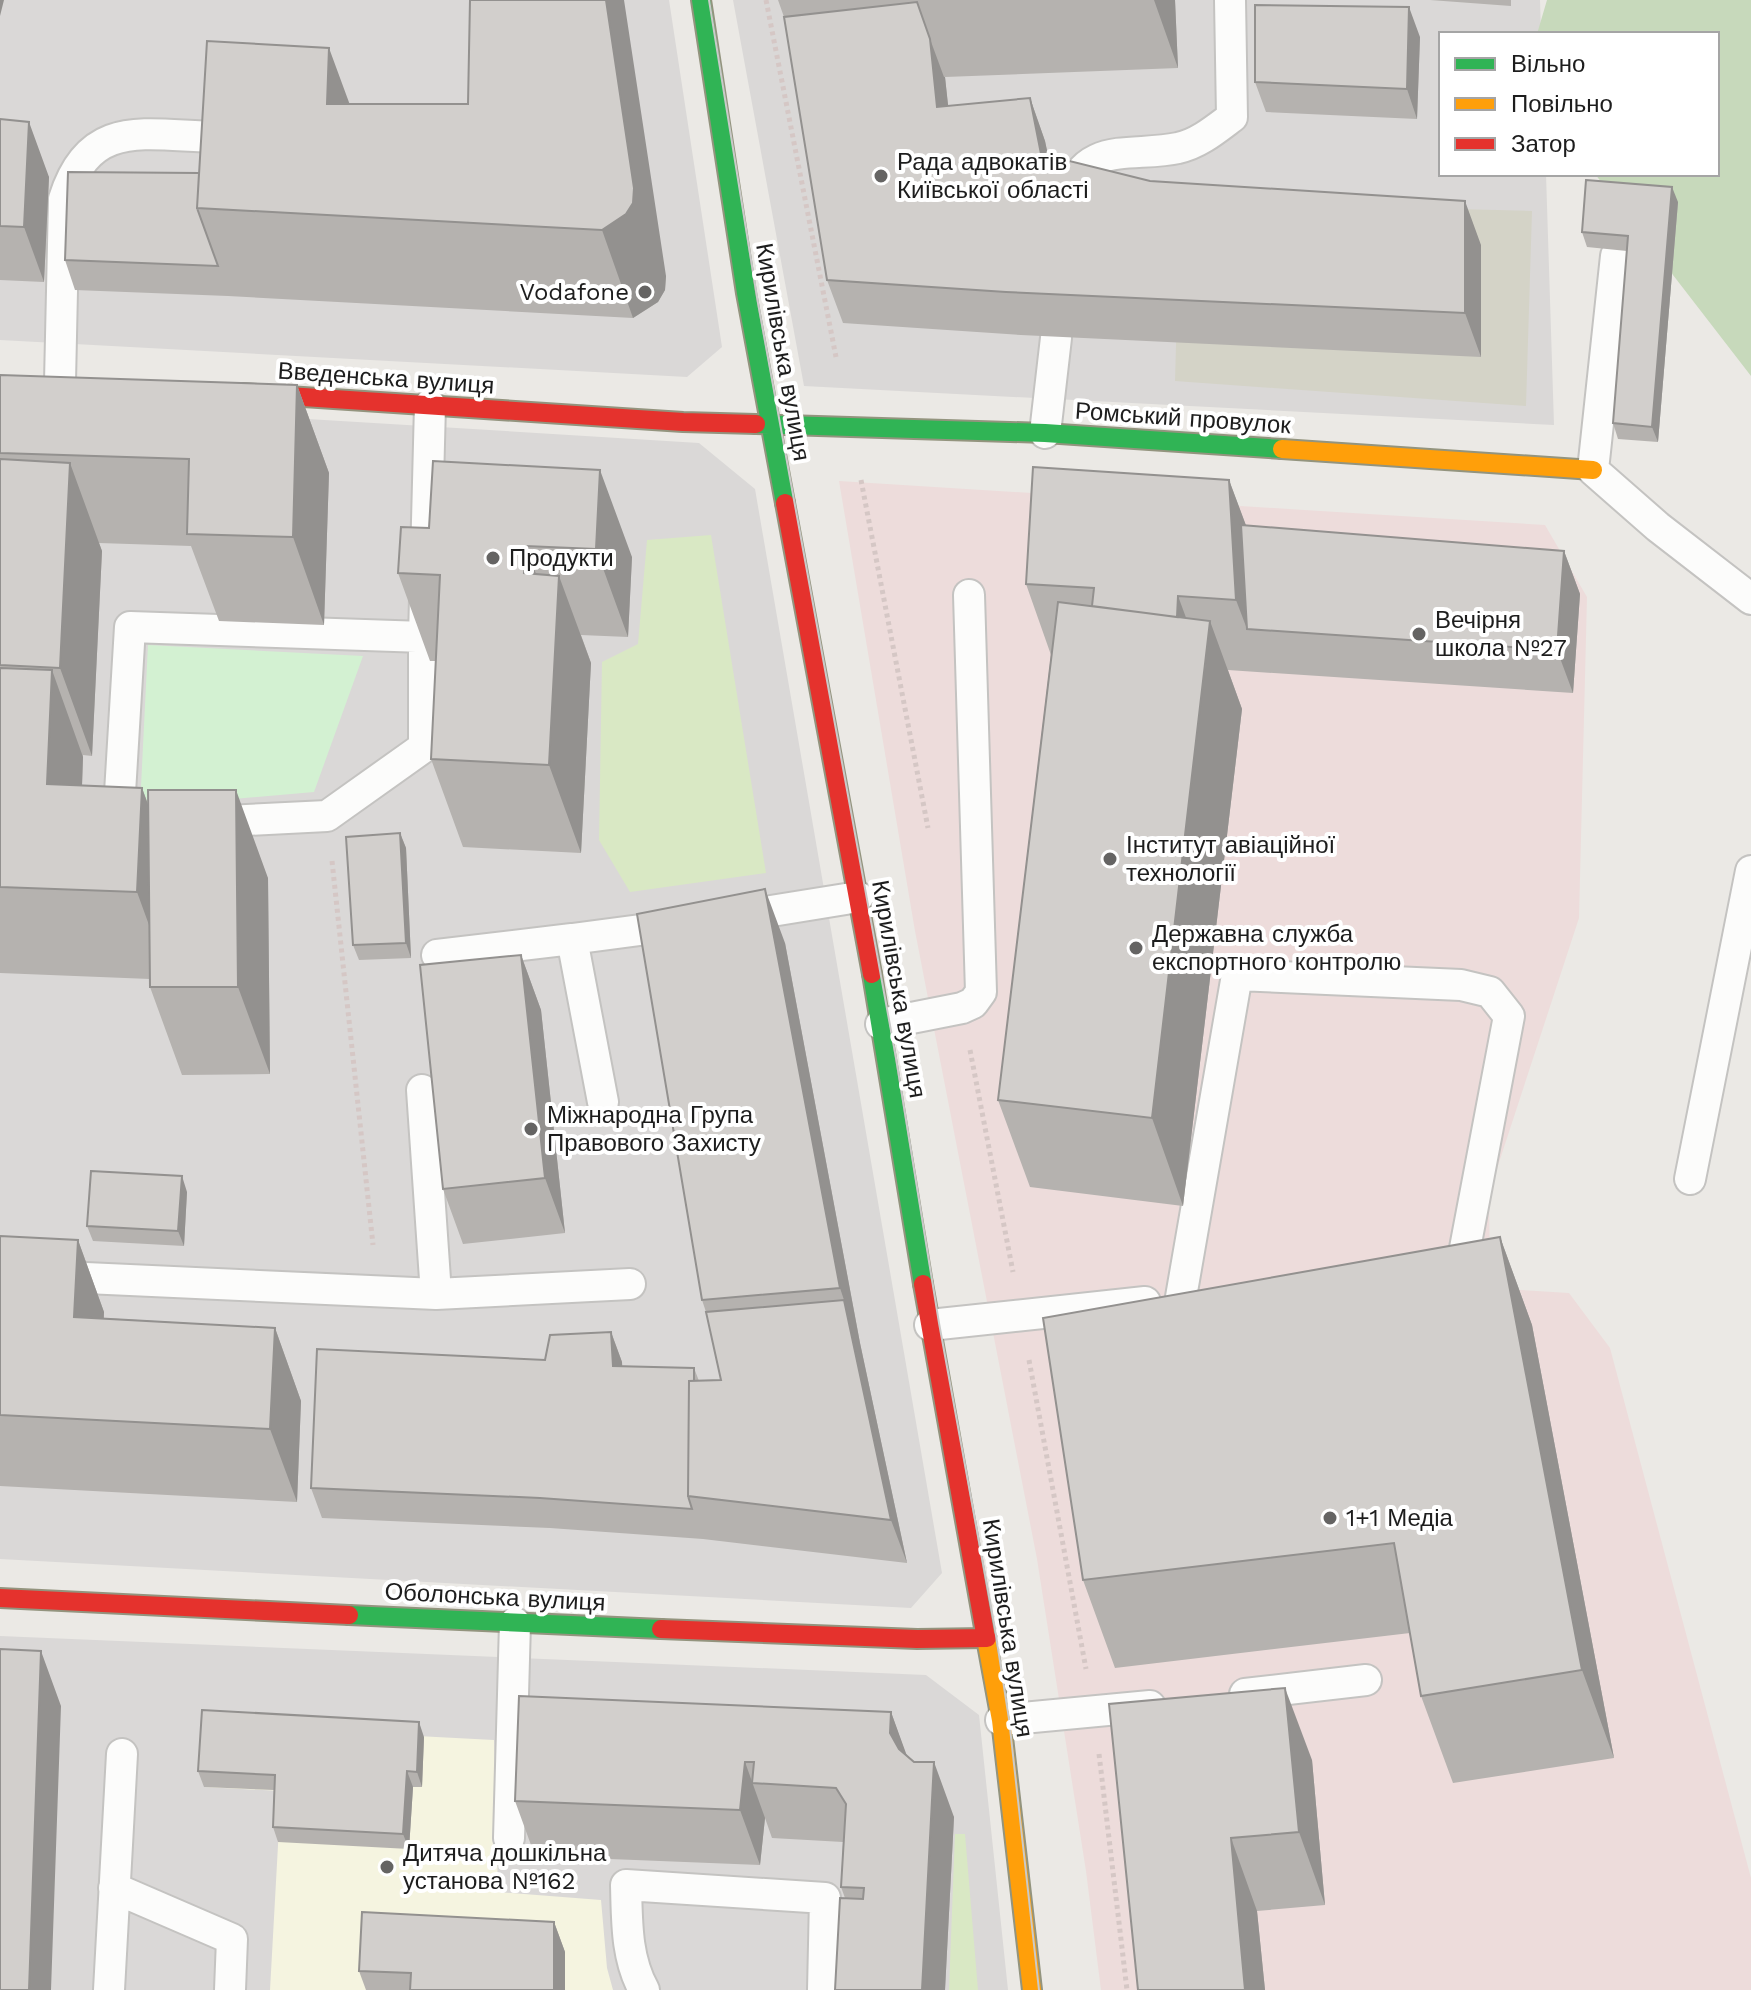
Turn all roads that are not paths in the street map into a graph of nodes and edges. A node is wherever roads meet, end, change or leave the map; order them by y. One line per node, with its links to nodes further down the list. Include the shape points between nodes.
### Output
1 (701, 0): 10 (street, Кирилівська вулиця)
2 (1230, 0): 4 (lane, via 1232,117 1207,136 1178,148 1097,158 1073,181)
3 (218, 137): 7 (lane, via 120,135 93,148 72,173 64,199)
4 (1069, 201)
5 (1616, 256): 12 (lane)
6 (1056, 338): 11 (lane)
7 (60, 382)
8 (230, 393): 9 (street, Введенська вулиця)
9 (430, 405): 10 (street, Введенська вулиця); 15 (lane)
10 (770, 425): 11 (street, Ромський провулок); 19 (street, Кирилівська вулиця)
11 (1045, 433): 12 (street, Ромський провулок)
12 (1593, 470): 14 (lane)
13 (969, 595): 22 (lane, via 981,992 962,1008)
14 (1751, 599)
15 (424, 637): 16 (lane, via 424,747 327,816); 17 (lane, via 130,627 118,826)
16 (177, 823)
17 (147, 824)
18 (1751, 871): 25 (lane)
19 (858, 897): 20 (lane); 22 (street, Кирилівська вулиця)
20 (572, 939): 21 (lane); 24 (lane)
21 (437, 955)
22 (881, 1024): 32 (street, Кирилівська вулиця)
23 (422, 1090): 28 (lane)
24 (603, 1102)
25 (1690, 1179)
26 (630, 1284): 28 (lane)
27 (0, 1289): 28 (lane, via 42,1276)
28 (436, 1294)
29 (1181, 1297): 30 (lane); 31 (lane, via 1237,975 1461,985 1490,992 1509,1016 1462,1264 1453,1281); 32 (lane)
30 (1212, 1299)
31 (1429, 1302)
32 (930, 1325): 35 (street, Кирилівська вулиця)
33 (0, 1598): 34 (street, Оболонська вулиця)
34 (515, 1623): 35 (street, Оболонська вулиця); 41 (lane)
35 (987, 1638): 39 (street, Кирилівська вулиця)
36 (1366, 1680): 37 (lane)
37 (1217, 1698)
38 (1172, 1703): 39 (lane)
39 (1001, 1720): 47 (street, Кирилівська вулиця)
40 (122, 1754): 42 (lane)
41 (509, 1838)
42 (114, 1888): 43 (lane); 44 (lane, via 232,1939)
43 (109, 1990)
44 (230, 1990)
45 (644, 1990): 46 (lane, via 634,1973 626,1885 825,1898)
46 (823, 1990)
47 (1032, 1990)

